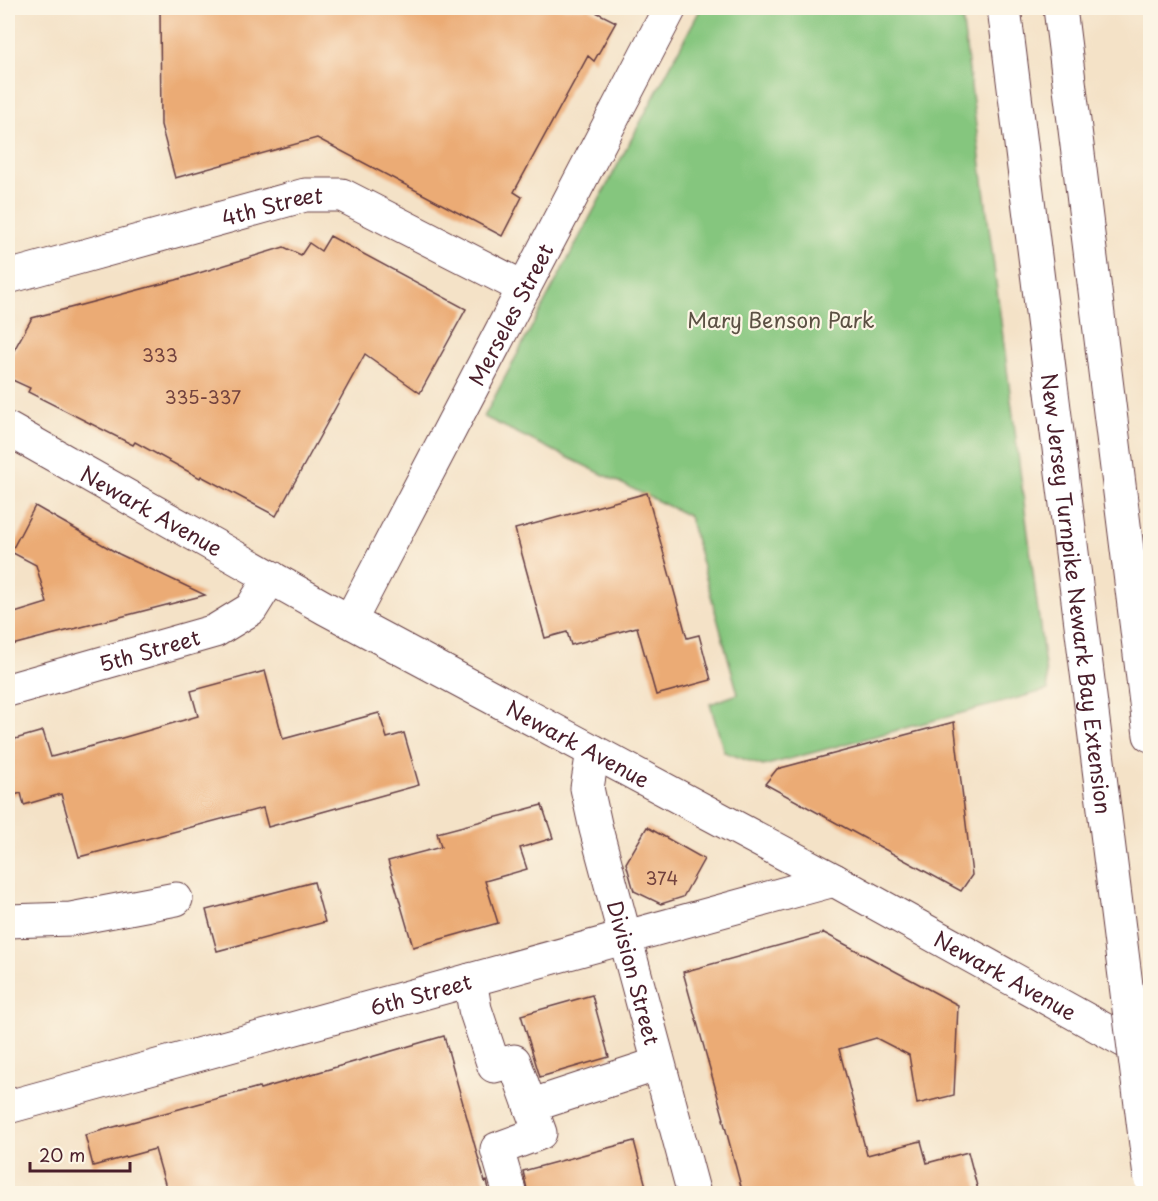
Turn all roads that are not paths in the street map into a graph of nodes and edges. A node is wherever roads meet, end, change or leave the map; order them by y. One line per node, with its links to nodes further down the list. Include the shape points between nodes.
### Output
1 (670, 8): 5 (main road, Merseles Street)
2 (1004, 8): 21 (main road, New Jersey Turnpike Newark Bay Extension, bridge)
3 (1060, 8): 10 (main road)
4 (8, 277): 5 (main road, 4th Street, via 305,195 342,195)
5 (524, 288): 8 (main road, Merseles Street)
6 (8, 429): 7 (main road, Newark Avenue)
7 (271, 577): 8 (main road, Newark Avenue); 9 (main road, 5th Street, via 251,609 215,631)
8 (350, 621): 11 (main road, Newark Avenue)
9 (8, 690)
10 (1150, 735)
11 (593, 751): 12 (main road, Newark Avenue); 15 (main road, Division Street, via 586,788)
12 (834, 880): 15 (main road, 6th Street); 17 (main road, Newark Avenue)
13 (176, 899): 14 (main road, via 71,920)
14 (8, 921)
15 (624, 938): 16 (main road, 6th Street); 18 (main road, Division Street)
16 (470, 981): 19 (main road, via 494,1066 514,1061); 20 (main road, 6th Street)
17 (1150, 1055)
18 (658, 1064): 19 (main road); 23 (main road, Division Street)
19 (530, 1106): 22 (main road, via 540,1134 497,1149)
20 (8, 1107)
21 (1150, 1177)
22 (510, 1194)
23 (694, 1194)

